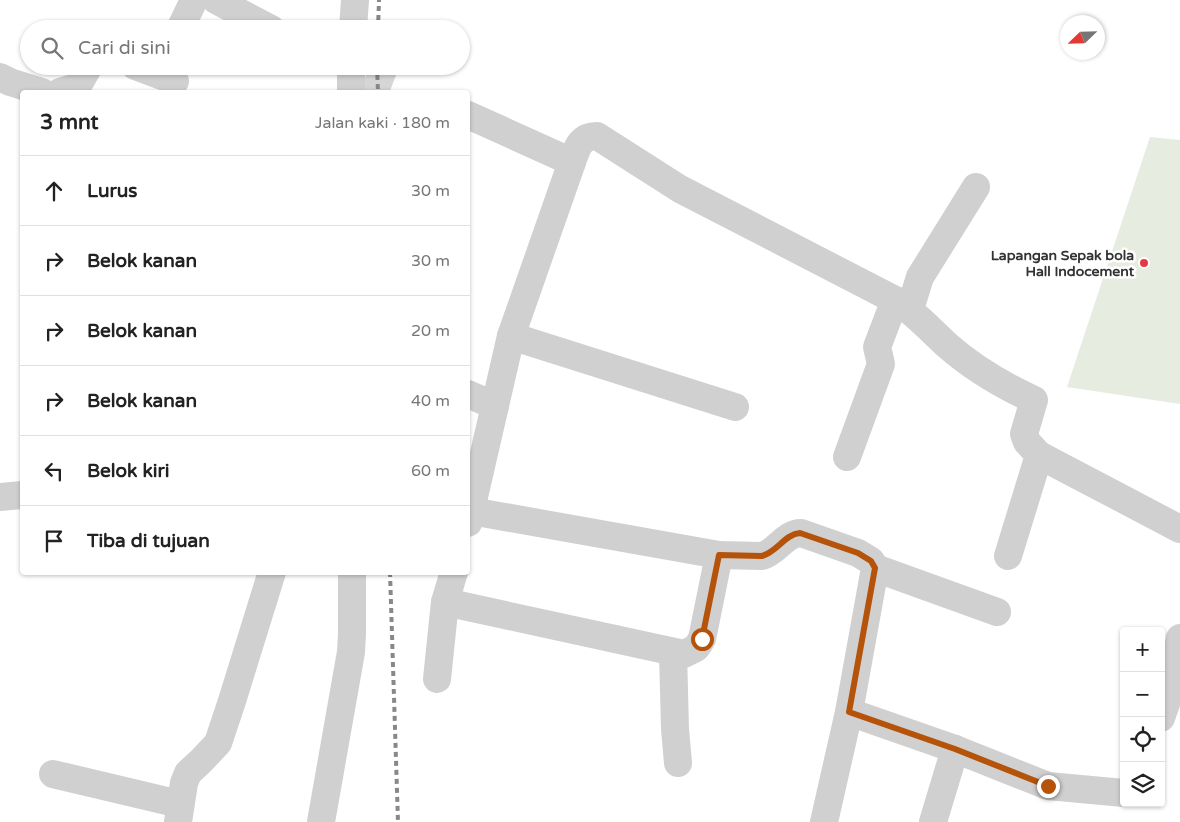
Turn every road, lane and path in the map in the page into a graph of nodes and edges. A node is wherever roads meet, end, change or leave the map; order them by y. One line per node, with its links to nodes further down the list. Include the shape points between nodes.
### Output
1 (194, 0): 4 (street)
2 (216, 0): 5 (street)
3 (355, 0): 6 (street)
4 (184, 20)
5 (254, 20)
6 (354, 20)
7 (84, 75): 12 (street, via 77,87)
8 (161, 75): 10 (street)
9 (0, 77): 11 (street)
10 (176, 80)
11 (36, 90)
12 (67, 90)
13 (470, 116): 14 (street)
14 (572, 162): 16 (street, via 580,143 589,136 597,136 680,189); 17 (street)
15 (976, 187): 16 (street)
16 (902, 305): 21 (street, via 968,362 1034,400 1024,434); 22 (street, via 877,347 881,364)
17 (511, 336): 19 (street); 20 (street)
18 (470, 395): 19 (street)
19 (495, 406): 25 (street)
20 (735, 407)
21 (1039, 455): 27 (street); 29 (street)
22 (847, 458)
23 (20, 494): 24 (street)
24 (0, 497)
25 (470, 513)
26 (470, 517): 28 (street)
27 (1180, 528)
28 (719, 555): 30 (street, via 762,556 793,534 800,533 858,553 871,561); 37 (street, via 702,639 696,648 684,654)
29 (1008, 556)
30 (875, 568): 35 (street); 39 (street)
31 (271, 575): 45 (street, via 218,743 188,773)
32 (352, 575): 46 (street, via 351,652)
33 (453, 575): 34 (street)
34 (445, 602): 37 (street); 38 (street)
35 (997, 612)
36 (1180, 638): 40 (street, via 1170,692)
37 (673, 652): 42 (street)
38 (437, 679)
39 (849, 712): 41 (street); 47 (street)
40 (1161, 717)
41 (955, 749): 44 (street, via 1048,786); 48 (street)
42 (678, 763)
43 (53, 774): 45 (street)
44 (1120, 793)
45 (179, 813)
46 (321, 822)
47 (824, 822)
48 (933, 822)

